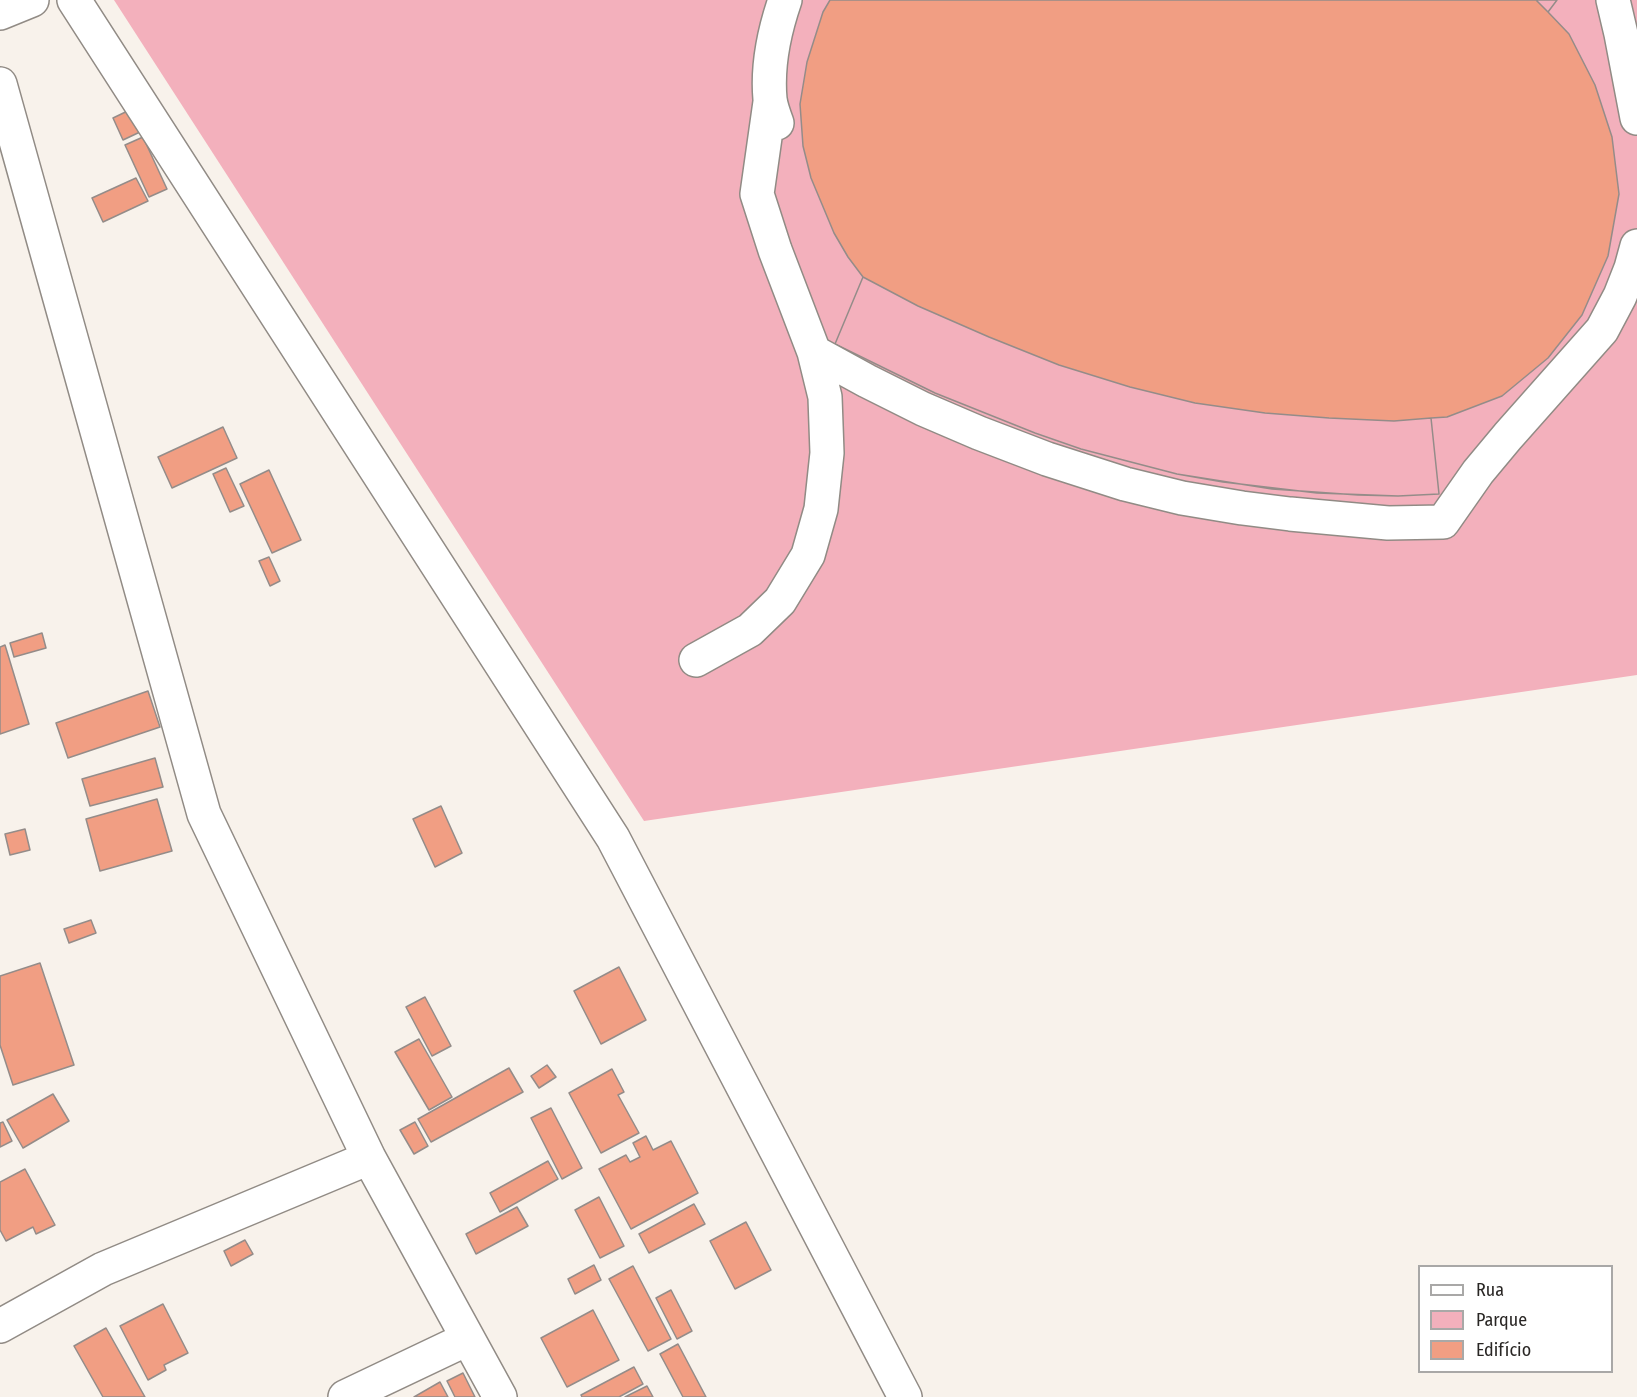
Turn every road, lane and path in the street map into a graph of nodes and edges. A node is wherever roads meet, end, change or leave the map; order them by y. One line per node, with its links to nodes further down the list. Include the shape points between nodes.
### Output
1 (32, 0): 5 (street)
2 (74, 0): 18 (street, via 613,838)
3 (785, 0): 7 (street, via 769,71)
4 (1613, 0): 8 (street)
5 (0, 13)
6 (0, 84): 13 (street, via 204,814)
7 (770, 102): 9 (street); 11 (street, via 756,194)
8 (1637, 118)
9 (784, 147)
10 (1637, 246): 11 (street, via 1620,296 1602,330 1478,472 1443,522 1388,523 1290,514 1182,498 1125,484 979,433)
11 (814, 352): 12 (street, via 825,397 827,453 821,509 808,555 780,601 750,630)
12 (696, 660)
13 (369, 1158): 14 (street, via 103,1269); 15 (street)
14 (0, 1326)
15 (467, 1339): 16 (street); 17 (street)
16 (345, 1397)
17 (500, 1397)
18 (905, 1397)

